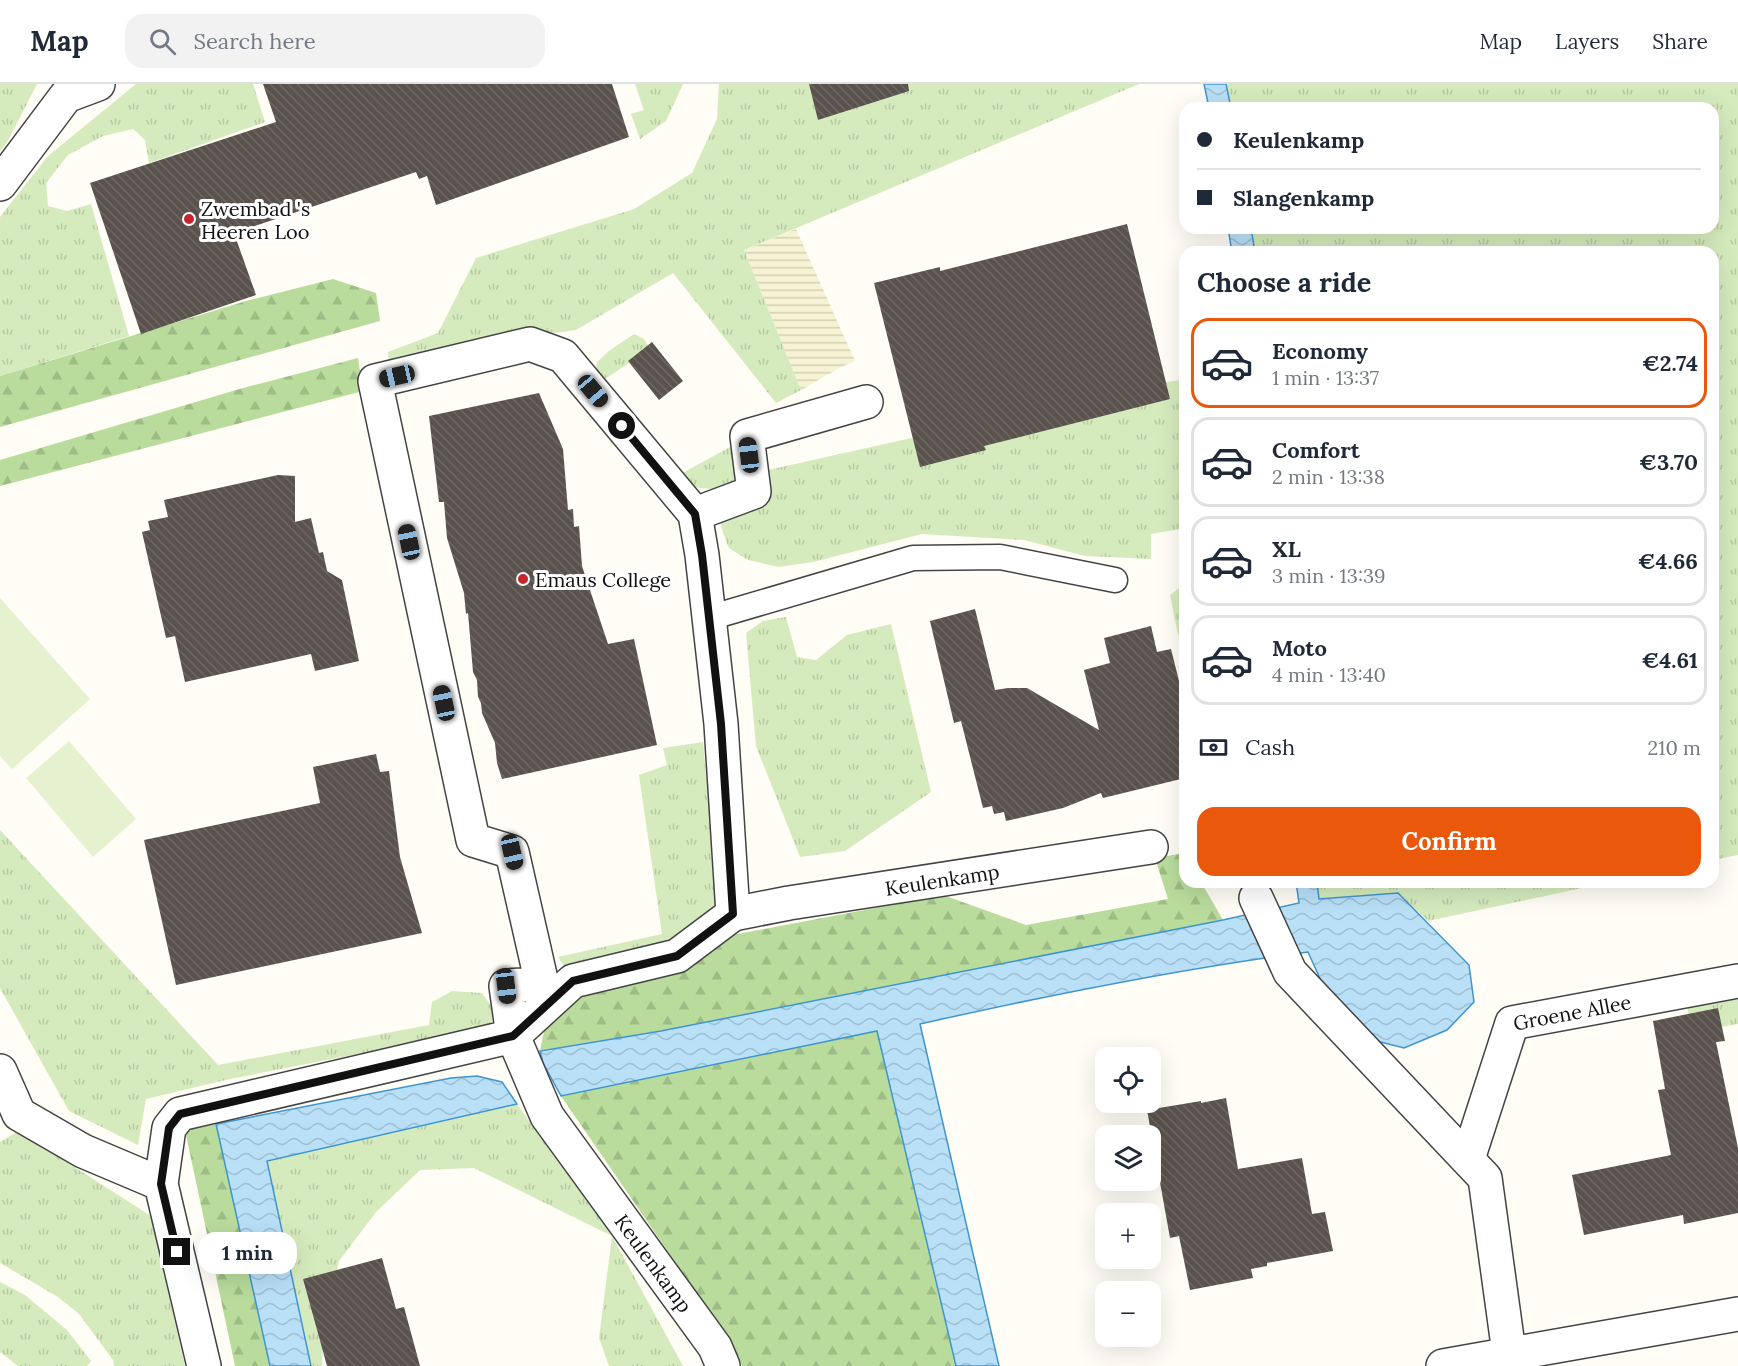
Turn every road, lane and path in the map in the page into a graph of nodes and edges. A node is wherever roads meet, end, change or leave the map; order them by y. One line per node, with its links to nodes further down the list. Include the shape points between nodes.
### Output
1 (98, 84): 2 (street)
2 (64, 90): 3 (street)
3 (0, 184)
4 (866, 402): 5 (street, via 747,436 754,492)
5 (695, 514): 7 (street); 12 (street, Keulenkamp, via 563,356 530,344 375,381 473,840 512,852 542,984 506,986)
6 (1115, 580): 7 (lane, via 1000,557 913,558)
7 (709, 618): 10 (street, via 721,724)
8 (1151, 848): 10 (street, Keulenkamp)
9 (1256, 898): 14 (street, via 1290,972)
10 (733, 914): 12 (street, Keulenkamp, via 677,956 573,981)
11 (1738, 981): 14 (street, Groene Allee, via 1512,1023)
12 (513, 1036): 15 (street, Keulenkamp, via 180,1114 169,1128); 19 (street, Keulenkamp, via 547,1116 715,1347)
13 (0, 1071): 15 (street, via 19,1114 83,1151)
14 (1468, 1159): 17 (street, via 1485,1178)
15 (161, 1184): 18 (street)
16 (1738, 1314): 17 (street)
17 (1509, 1353): 20 (street)
18 (204, 1366)
19 (723, 1366)
20 (1443, 1366)

